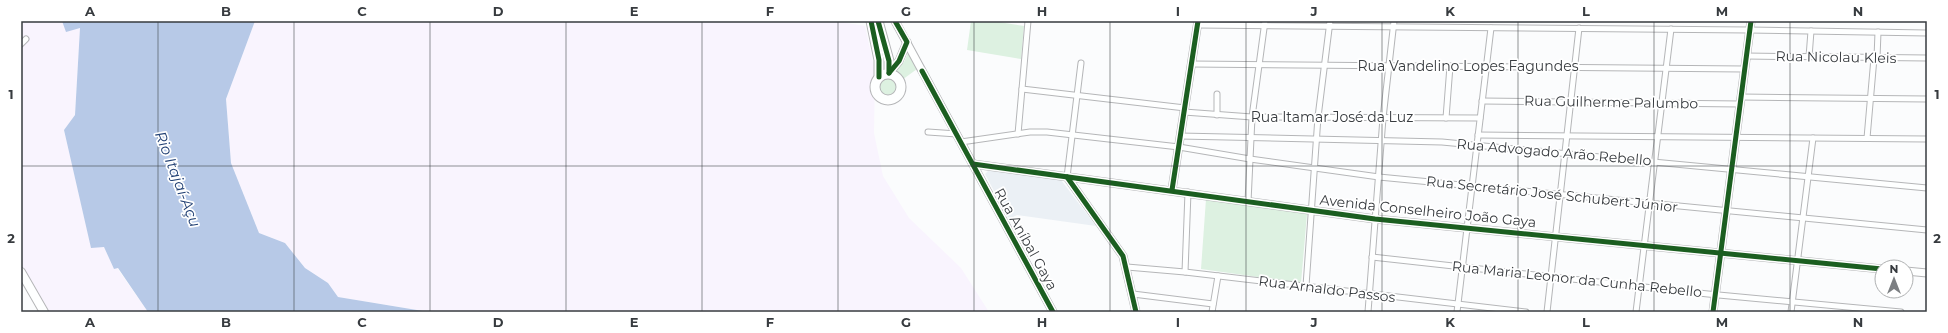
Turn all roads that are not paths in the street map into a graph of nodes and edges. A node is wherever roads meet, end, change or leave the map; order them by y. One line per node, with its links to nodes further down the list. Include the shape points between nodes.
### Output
1 (870, 21): 35 (highway, via 879,60)
2 (878, 21): 34 (highway, via 889,61)
3 (895, 21): 18 (main road, Rua Aníbal Gaya)
4 (1028, 21): 36 (street)
5 (1751, 21): 13 (main road)
6 (1197, 23): 7 (street); 25 (main road)
7 (1265, 23): 8 (street); 26 (street)
8 (1330, 24): 9 (street); 27 (street)
9 (1393, 24): 10 (street); 28 (street)
10 (1491, 28): 11 (street); 30 (street)
11 (1579, 28): 12 (street); 31 (street)
12 (1671, 29): 13 (street); 32 (street)
13 (1749, 30): 14 (street); 20 (main road)
14 (1811, 31): 15 (street); 21 (street)
15 (1878, 32): 16 (street); 22 (street)
16 (1927, 33)
17 (26, 39): 19 (street)
18 (907, 42): 34 (main road, via 899,61); 53 (main road, Rua Aníbal Gaya)
19 (21, 44)
20 (1746, 56): 21 (street, Rua Nicolau Kleis); 33 (main road)
21 (1809, 57): 22 (street, Rua Nicolau Kleis)
22 (1875, 58): 23 (street, Rua Nicolau Kleis); 39 (street)
23 (1927, 58)
24 (1081, 63): 38 (street)
25 (1191, 64): 26 (street, Rua Vandelino Lopes Fagundes); 45 (main road)
26 (1259, 65): 27 (street, Rua Vandelino Lopes Fagundes); 47 (street)
27 (1324, 66): 28 (street, Rua Vandelino Lopes Fagundes); 48 (street)
28 (1388, 66): 29 (street, Rua Vandelino Lopes Fagundes); 49 (street)
29 (1450, 66): 30 (street, Rua Vandelino Lopes Fagundes); 50 (street)
30 (1486, 66): 31 (street, Rua Vandelino Lopes Fagundes); 41 (street)
31 (1575, 67): 32 (street, Rua Vandelino Lopes Fagundes); 43 (street)
32 (1666, 68): 33 (street, Rua Vandelino Lopes Fagundes); 44 (street)
33 (1744, 68): 42 (main road)
34 (889, 73): 35 (highway); 35 (highway, via 897,77 901,85 899,94 891,100 882,98 876,92 875,83)
35 (879, 77)
36 (1022, 88): 38 (street, Rua Itamar José da Luz); 54 (street)
37 (1217, 94): 46 (street)
38 (1077, 95): 45 (street, Rua Itamar José da Luz); 55 (street)
39 (1870, 99): 40 (street, Rua Guilherme Palumbo); 42 (street, Rua Guilherme Palumbo); 62 (street)
40 (1927, 99)
41 (1482, 101): 43 (street, Rua Guilherme Palumbo); 51 (street)
42 (1740, 101): 44 (street, Rua Guilherme Palumbo); 60 (main road)
43 (1571, 102): 44 (street, Rua Guilherme Palumbo); 58 (street)
44 (1662, 103): 59 (street)
45 (1184, 110): 46 (street, Rua Itamar José da Luz); 57 (main road)
46 (1217, 115): 47 (street, Rua Itamar José da Luz)
47 (1252, 117): 48 (street, Rua Itamar José da Luz); 63 (street)
48 (1318, 117): 49 (street, Rua Itamar José da Luz); 65 (street)
49 (1383, 118): 50 (street, Rua Itamar José da Luz); 66 (street)
50 (1446, 118): 51 (street, Rua Itamar José da Luz)
51 (1480, 118): 56 (street)
52 (928, 132): 53 (street)
53 (957, 134): 67 (main road, Rua Aníbal Gaya)
54 (1018, 134): 55 (street, Rua Secretário José Schubert Júnior, via 1040,132); 67 (street, Rua Secretário José Schubert Júnior)
55 (1073, 135): 69 (street, Rua Secretário José Schubert Júnior); 76 (street)
56 (1478, 135): 58 (street); 68 (street)
57 (1180, 136): 63 (street, Rua Advogado Arão Rebello); 69 (main road)
58 (1567, 136): 59 (street); 70 (street)
59 (1658, 137): 60 (street); 72 (street)
60 (1735, 138): 61 (street); 75 (main road)
61 (1813, 138): 62 (street); 78 (street)
62 (1867, 138): 64 (street)
63 (1252, 139): 65 (street, Rua Advogado Arão Rebello); 71 (street)
64 (1927, 139)
65 (1316, 140): 66 (street, Rua Advogado Arão Rebello); 74 (street)
66 (1382, 140): 68 (street, Rua Advogado Arão Rebello); 77 (street)
67 (961, 142): 73 (main road, Rua Aníbal Gaya)
68 (1477, 145): 70 (street, Rua Advogado Arão Rebello); 79 (street)
69 (1179, 147): 71 (street, Rua Secretário José Schubert Júnior); 81 (main road)
70 (1565, 153): 72 (street, Rua Advogado Arão Rebello); 83 (street)
71 (1250, 159): 74 (street, Rua Secretário José Schubert Júnior); 84 (street)
72 (1655, 162): 75 (street, Rua Advogado Arão Rebello); 85 (street)
73 (972, 164): 76 (main road, Avenida Conselheiro João Gaya); 115 (main road, Rua Aníbal Gaya)
74 (1314, 168): 77 (street, Rua Secretário José Schubert Júnior); 86 (street)
75 (1731, 170): 78 (street, Rua Advogado Arão Rebello); 87 (main road)
76 (1067, 176): 81 (main road, Avenida Conselheiro João Gaya); 97 (main road, via 1116,246)
77 (1378, 177): 79 (street, Rua Secretário José Schubert Júnior); 89 (street)
78 (1808, 177): 80 (street, Rua Advogado Arão Rebello); 88 (street)
79 (1472, 186): 83 (street, Rua Secretário José Schubert Júnior); 90 (street)
80 (1927, 188)
81 (1172, 190): 82 (main road, Avenida Conselheiro João Gaya)
82 (1188, 192): 84 (main road, Avenida Conselheiro João Gaya); 101 (street)
83 (1560, 195): 85 (street, Rua Secretário José Schubert Júnior); 92 (street)
84 (1248, 202): 86 (main road, Avenida Conselheiro João Gaya)
85 (1650, 203): 87 (street, Rua Secretário José Schubert Júnior); 93 (street)
86 (1312, 211): 89 (main road, Avenida Conselheiro João Gaya); 106 (street)
87 (1726, 211): 88 (street, Rua Secretário José Schubert Júnior); 94 (main road)
88 (1803, 218): 91 (street, Rua Secretário José Schubert Júnior); 96 (street)
89 (1375, 220): 90 (main road, Avenida Conselheiro João Gaya); 95 (street)
90 (1467, 228): 92 (main road, Avenida Conselheiro João Gaya); 98 (street)
91 (1927, 230)
92 (1555, 237): 93 (main road, Avenida Conselheiro João Gaya); 105 (street)
93 (1645, 246): 94 (main road, Avenida Conselheiro João Gaya); 107 (street)
94 (1720, 253): 96 (main road, Avenida Conselheiro João Gaya); 110 (main road)
95 (1372, 257): 98 (street, Rua Maria Leonor da Cunha Rebello); 109 (street)
96 (1797, 260): 99 (main road, Avenida Conselheiro João Gaya); 111 (street)
97 (1127, 267): 101 (street, Rua Arnaldo Passos); 108 (main road)
98 (1462, 267): 105 (street, Rua Maria Leonor da Cunha Rebello); 113 (street)
99 (1874, 268)
100 (21, 272): 114 (main road)
101 (1185, 272): 104 (street, Rua Arnaldo Passos)
102 (1914, 272): 103 (main road)
103 (1927, 273)
104 (1218, 276): 106 (street, Rua Arnaldo Passos); 112 (street)
105 (1551, 276): 107 (street, Rua Maria Leonor da Cunha Rebello); 121 (street)
106 (1306, 286): 109 (street, Rua Arnaldo Passos)
107 (1639, 286): 110 (street, Rua Maria Leonor da Cunha Rebello); 122 (street)
108 (1132, 294): 112 (street); 116 (main road)
109 (1369, 294): 113 (street, Rua Arnaldo Passos); 118 (street)
110 (1715, 294): 111 (street, Rua Maria Leonor da Cunha Rebello); 123 (main road)
111 (1792, 301): 124 (street); 125 (street, Rua Maria Leonor da Cunha Rebello)
112 (1213, 304): 117 (street)
113 (1458, 304): 119 (street); 120 (street, Rua Arnaldo Passos)
114 (44, 312)
115 (1053, 312)
116 (1136, 312)
117 (1212, 312)
118 (1368, 312)
119 (1457, 312)
120 (1526, 312)
121 (1547, 312)
122 (1636, 312)
123 (1713, 312)
124 (1791, 312)
125 (1902, 312)

